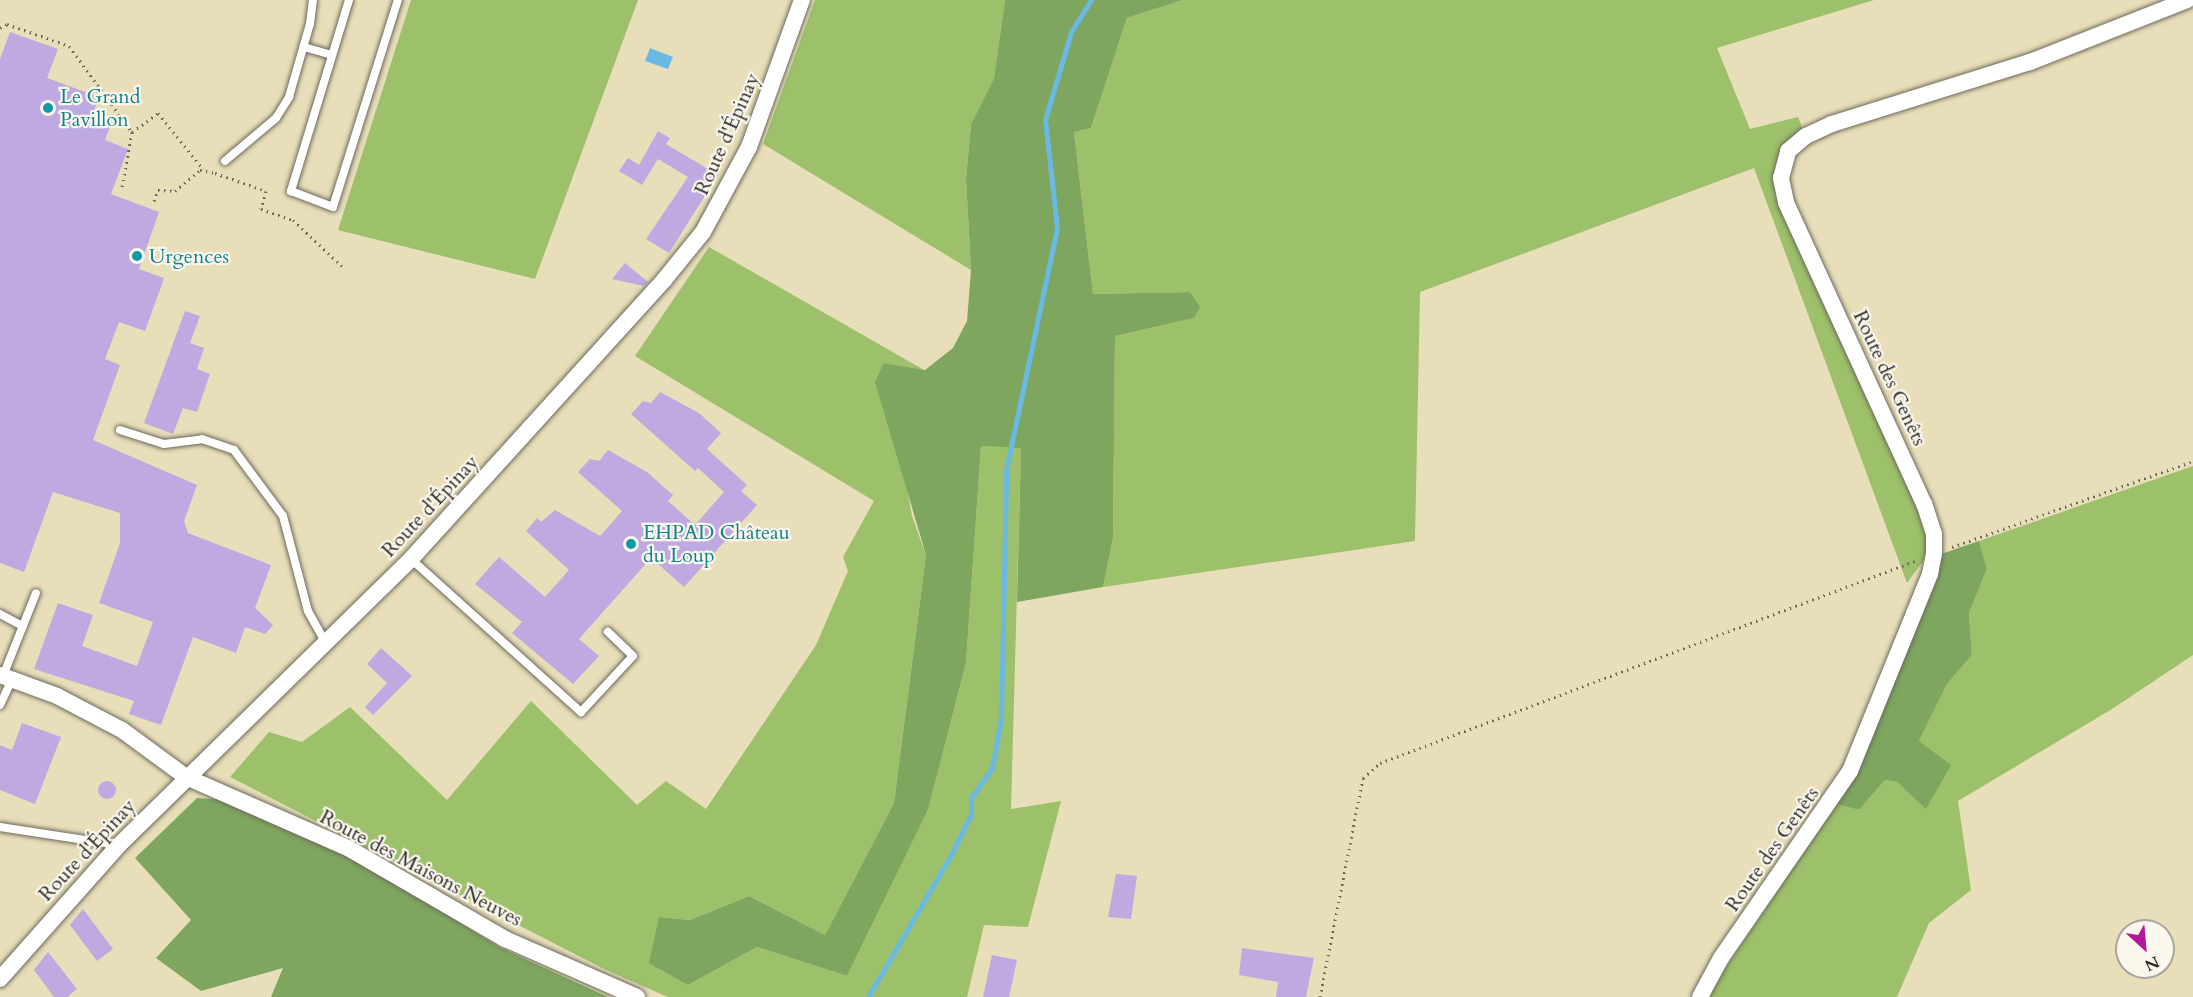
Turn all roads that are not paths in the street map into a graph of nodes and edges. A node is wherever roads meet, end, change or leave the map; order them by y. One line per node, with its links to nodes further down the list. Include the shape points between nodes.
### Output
1 (313, 0): 6 (lane)
2 (349, 0): 7 (lane)
3 (398, 0): 7 (lane, via 333,207 291,191)
4 (802, 0): 10 (street, Route d'Épinay, via 749,147 703,232)
5 (2187, 0): 23 (street, Route des Genêts, via 2030,62 1832,124 1806,136 1788,151 1781,178 1786,202 1924,504 1934,534 1934,554 1930,574 1850,771 1721,958)
6 (304, 47): 7 (lane); 8 (lane, via 289,98 276,118)
7 (332, 55)
8 (225, 161)
9 (120, 430): 15 (lane, via 164,444 202,439 234,450 283,516 308,611)
10 (411, 559): 14 (lane, via 580,712 633,656); 15 (street, Route d'Épinay)
11 (36, 593): 13 (lane)
12 (0, 614): 13 (lane)
13 (23, 626): 16 (lane)
14 (608, 633)
15 (326, 643): 18 (street, Route d'Épinay)
16 (5, 677): 17 (lane); 18 (street, Route des Maisons Neuves, via 57,696 122,730)
17 (0, 705)
18 (186, 777): 20 (street, Route d'Épinay); 22 (street, Route des Maisons Neuves, via 348,848 505,939)
19 (0, 827): 20 (lane)
20 (119, 845): 21 (street, Route d'Épinay)
21 (0, 979)
22 (637, 997)
23 (1700, 997)

